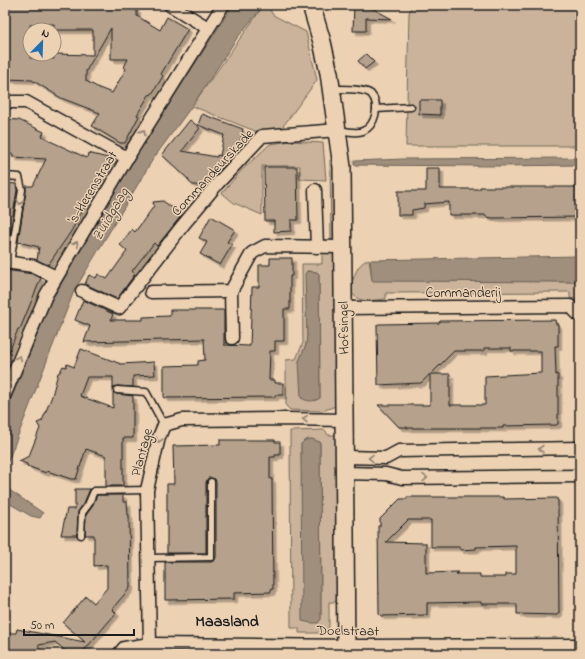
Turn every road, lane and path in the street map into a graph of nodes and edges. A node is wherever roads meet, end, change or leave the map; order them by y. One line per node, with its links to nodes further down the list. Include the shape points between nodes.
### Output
1 (170, 5): 4 (street)
2 (223, 5): 4 (street, 's-Herenstraat)
3 (311, 5): 5 (street, Hofsingel)
4 (208, 28): 10 (street, 's-Herenstraat, one-way to 4)
5 (332, 89): 8 (lane, via 362,90 371,94); 9 (street, Hofsingel)
6 (5, 102): 10 (street, via 26,102)
7 (411, 107): 8 (lane)
8 (376, 109): 9 (lane, via 372,125 362,131)
9 (338, 130): 14 (street, Hofsingel, via 342,167); 17 (street, Commandeurskade, via 262,136 183,225 119,308)
10 (127, 158): 16 (street, 's-Herenstraat, one-way to 10)
11 (5, 176): 15 (lane, one-way to 15, via 19,177 22,190)
12 (315, 190): 13 (street)
13 (317, 246): 14 (street); 18 (street, via 265,246 252,252)
14 (343, 247): 20 (street, Hofsingel)
15 (8, 262): 16 (street, via 34,266)
16 (56, 277): 24 (street, 's-Herenstraat, one-way to 16)
17 (82, 291)
18 (231, 291): 19 (street); 22 (street)
19 (151, 292)
20 (343, 308): 21 (street, Commanderij, via 570,306); 25 (street, Hofsingel)
21 (580, 316)
22 (232, 338)
23 (117, 390): 26 (lane, via 146,392)
24 (5, 394)
25 (344, 420): 26 (street, Plantage, one-way to 26, via 182,420); 29 (street, Hofsingel)
26 (164, 424): 33 (street, Plantage, one-way to 33)
27 (580, 448): 28 (street, one-way to 28)
28 (399, 451): 29 (street, one-way to 29, via 386,458); 31 (street, via 395,458 395,466)
29 (345, 465): 31 (street); 38 (street, Hofsingel)
30 (580, 476): 31 (street, one-way to 30)
31 (402, 478)
32 (211, 482): 35 (lane, via 211,557)
33 (147, 490): 34 (lane, via 94,491 82,513); 35 (street, Plantage)
34 (81, 535)
35 (149, 558): 36 (street, Plantage)
36 (150, 644): 38 (street, Doelstraat); 40 (street, Doelstraat, via 124,648)
37 (580, 645): 39 (street, Doelstraat)
38 (346, 649): 39 (street, Doelstraat)
39 (548, 650)
40 (119, 654)

